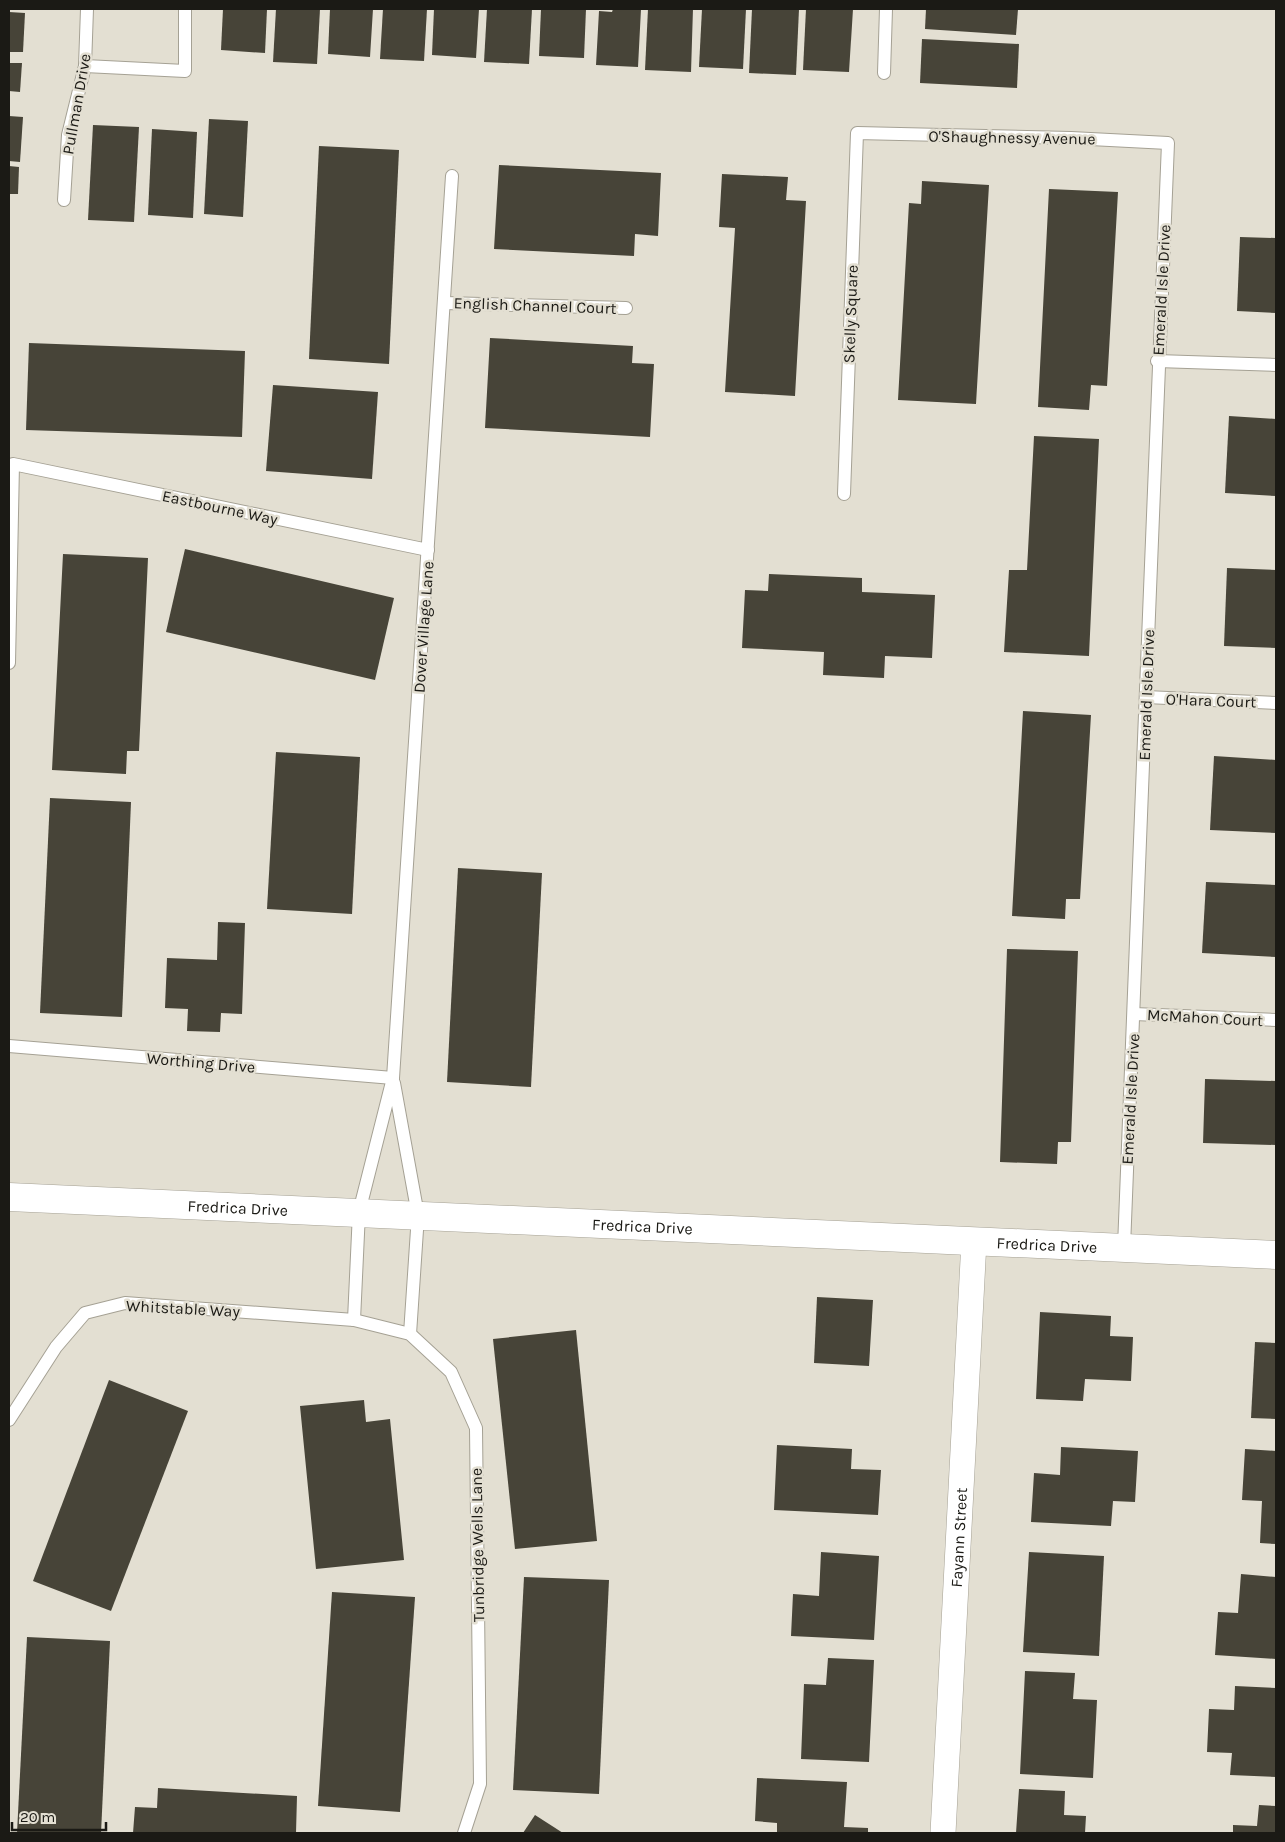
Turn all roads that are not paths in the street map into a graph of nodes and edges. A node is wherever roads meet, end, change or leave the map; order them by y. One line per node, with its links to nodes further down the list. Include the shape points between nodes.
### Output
1 (87, 9): 4 (lane, Pullman Drive)
2 (185, 9): 4 (lane, via 185,71)
3 (886, 9): 5 (lane)
4 (85, 66): 9 (lane, Pullman Drive, via 68,135)
5 (884, 73)
6 (856, 133): 7 (lane, O'Shaughnessy Avenue); 14 (lane, Skelly Square)
7 (1168, 143): 12 (lane, Emerald Isle Drive)
8 (452, 176): 10 (lane, Dover Village Lane)
9 (64, 200)
10 (444, 302): 11 (lane, English Channel Court); 15 (lane, Dover Village Lane)
11 (626, 308)
12 (1157, 361): 13 (lane); 17 (lane, Emerald Isle Drive)
13 (1276, 365)
14 (844, 494)
15 (428, 550): 16 (lane, Eastbourne Way, via 13,464); 22 (lane, Dover Village Lane)
16 (9, 663)
17 (1146, 697): 18 (lane, O'Hara Court); 19 (lane, Emerald Isle Drive)
18 (1276, 703)
19 (1134, 1014): 20 (lane, McMahon Court); 27 (lane, Emerald Isle Drive)
20 (1276, 1020)
21 (9, 1046): 22 (lane, Worthing Drive)
22 (393, 1078): 24 (lane, Dover Village Lane); 25 (lane, Dover Village Lane)
23 (9, 1197): 24 (street, Fredrica Drive)
24 (359, 1212): 25 (street, Fredrica Drive); 29 (lane, Dover Village Lane)
25 (418, 1215): 26 (street, Fredrica Drive); 30 (lane, Dover Village Lane)
26 (974, 1241): 27 (street, Fredrica Drive); 33 (street, Fayann Street)
27 (1124, 1247): 28 (street, Fredrica Drive)
28 (1276, 1255)
29 (354, 1320): 30 (lane, Tunbridge Wells Lane); 31 (lane, Whitstable Way, via 125,1303 85,1313 56,1347)
30 (410, 1334): 32 (lane, Tunbridge Wells Lane, via 451,1372 476,1428 480,1784)
31 (9, 1420)
32 (464, 1833)
33 (943, 1833)

